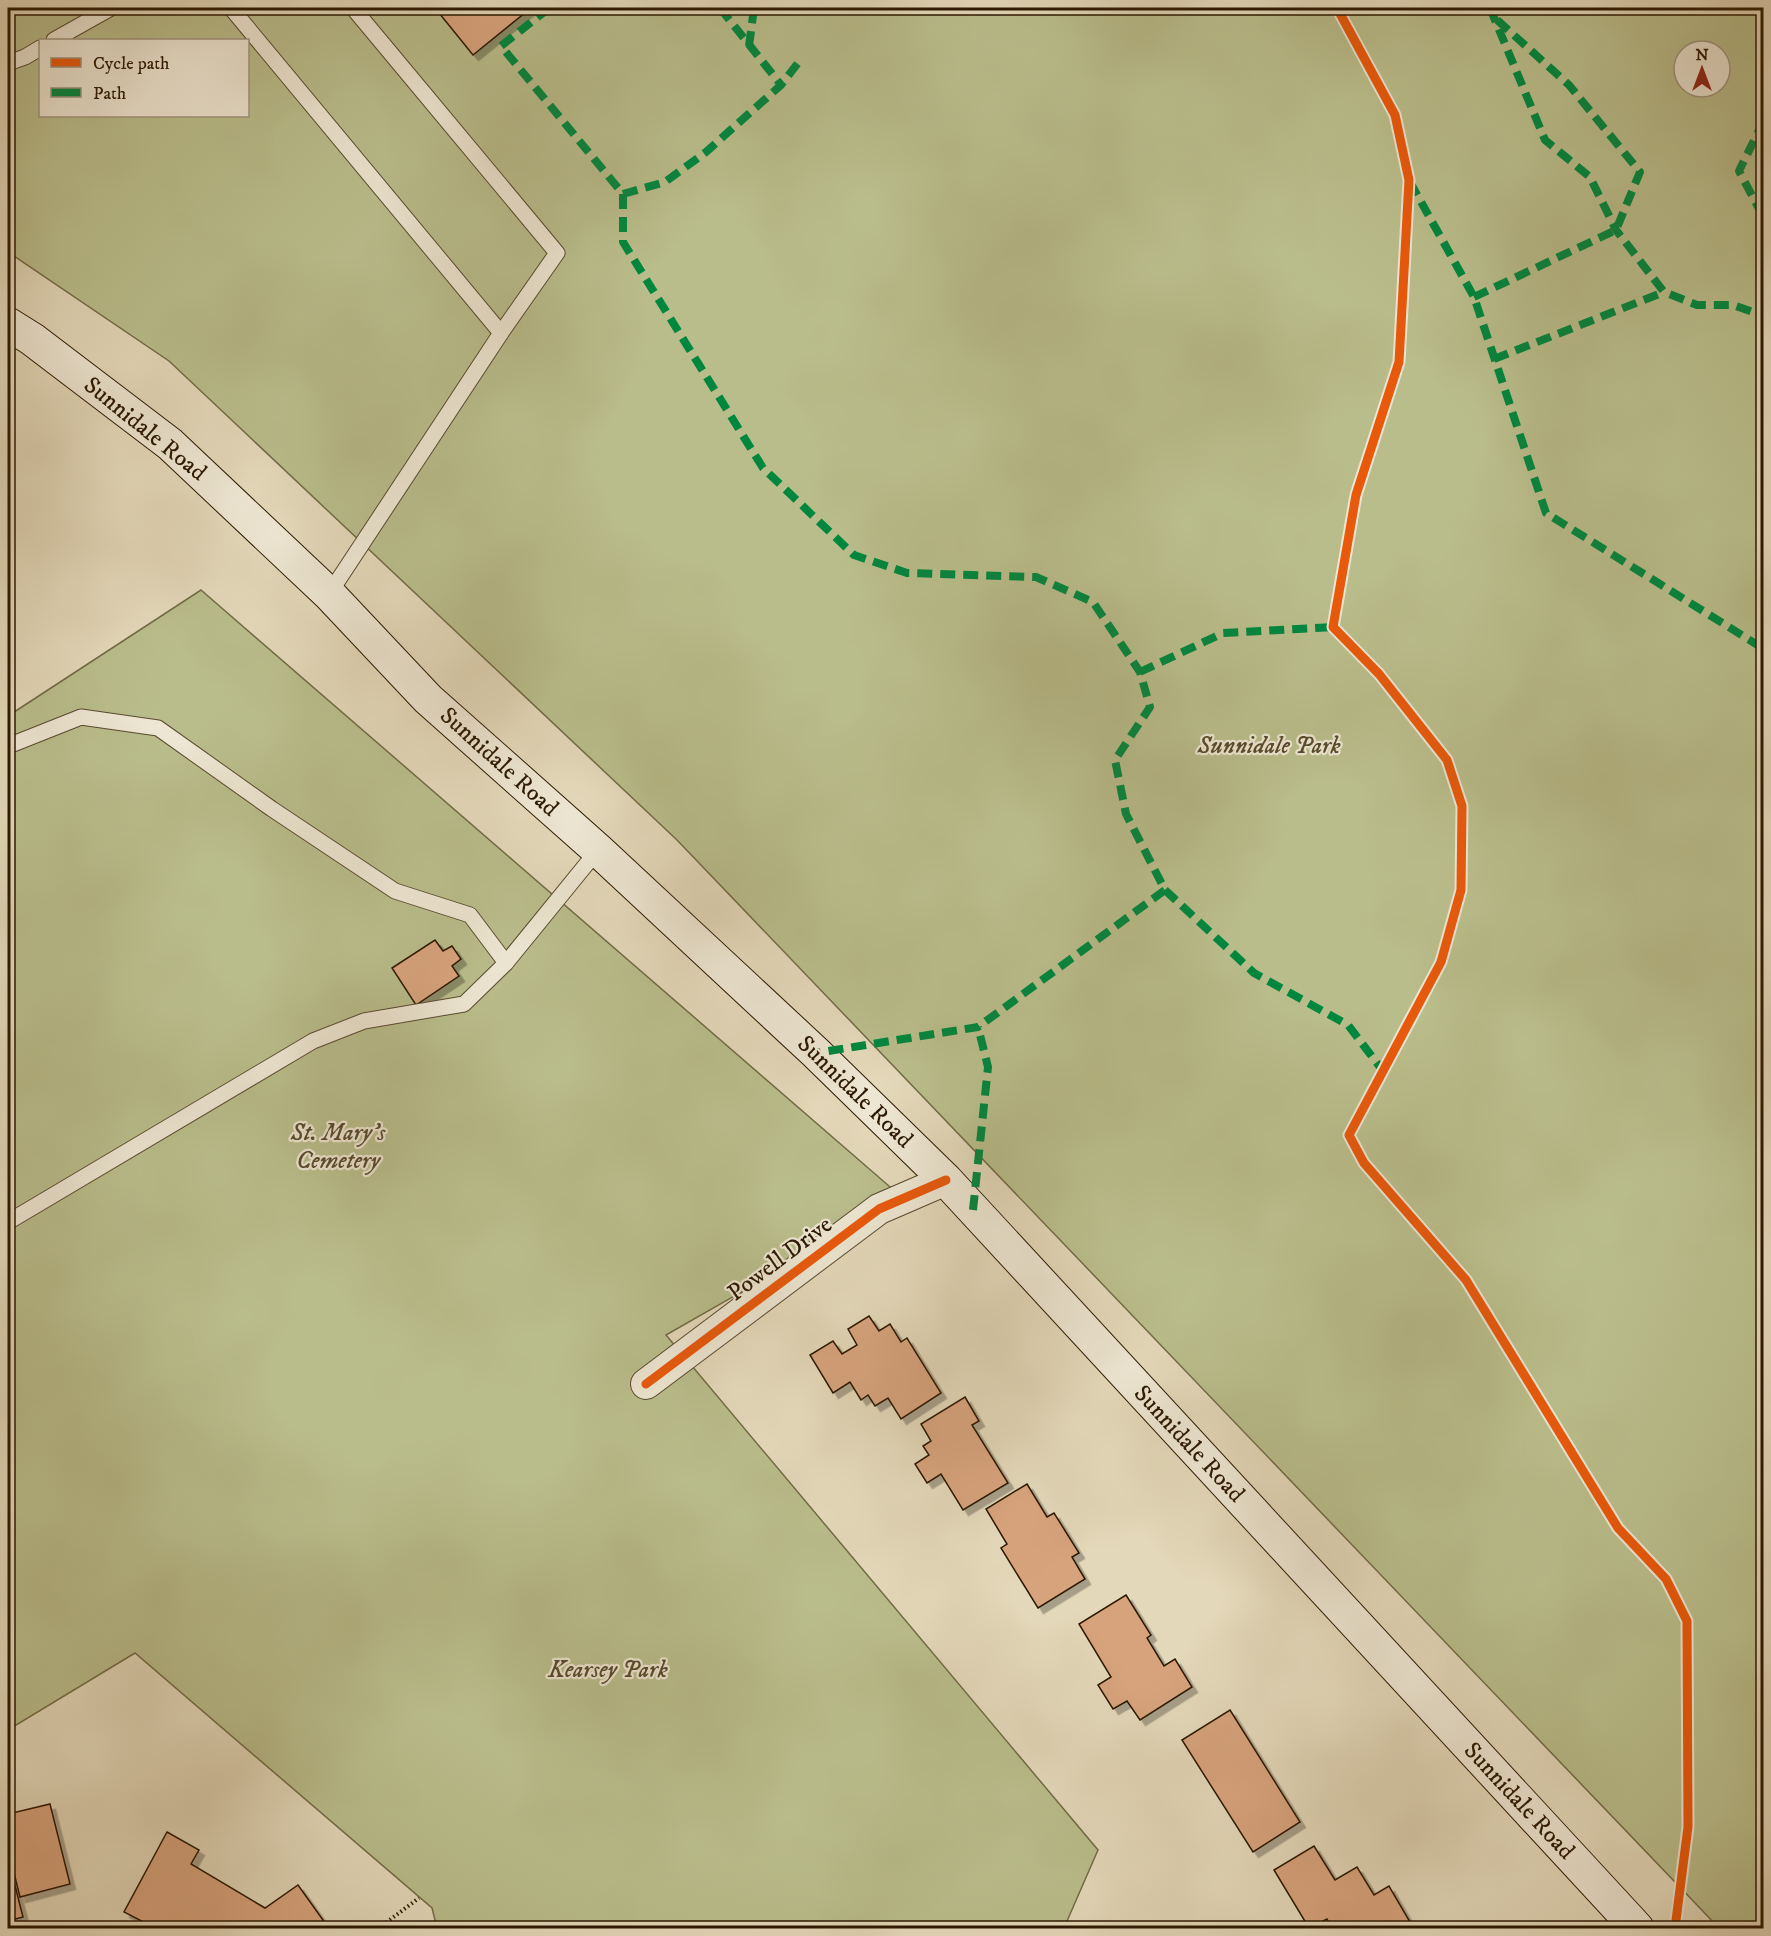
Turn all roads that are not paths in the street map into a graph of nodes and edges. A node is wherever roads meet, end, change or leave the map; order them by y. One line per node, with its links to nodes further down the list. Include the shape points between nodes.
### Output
1 (111, 8): 4 (lane)
2 (231, 8): 8 (lane)
3 (353, 8): 8 (lane, via 557,253)
4 (56, 39)
5 (39, 49): 6 (lane)
6 (8, 63)
7 (8, 324): 9 (main road, Sunnidale Road, via 170,444)
8 (501, 333): 9 (lane)
9 (329, 594): 11 (main road, Sunnidale Road, via 428,699)
10 (8, 746): 12 (lane, via 81,717 158,728 395,891 471,915)
11 (598, 850): 12 (lane); 13 (main road, Sunnidale Road)
12 (506, 963): 14 (lane, via 464,1004 364,1022 313,1041)
13 (946, 1180): 15 (street, Powell Drive, via 879,1209); 16 (main road, Sunnidale Road)
14 (8, 1222)
15 (646, 1384)
16 (1637, 1929)

